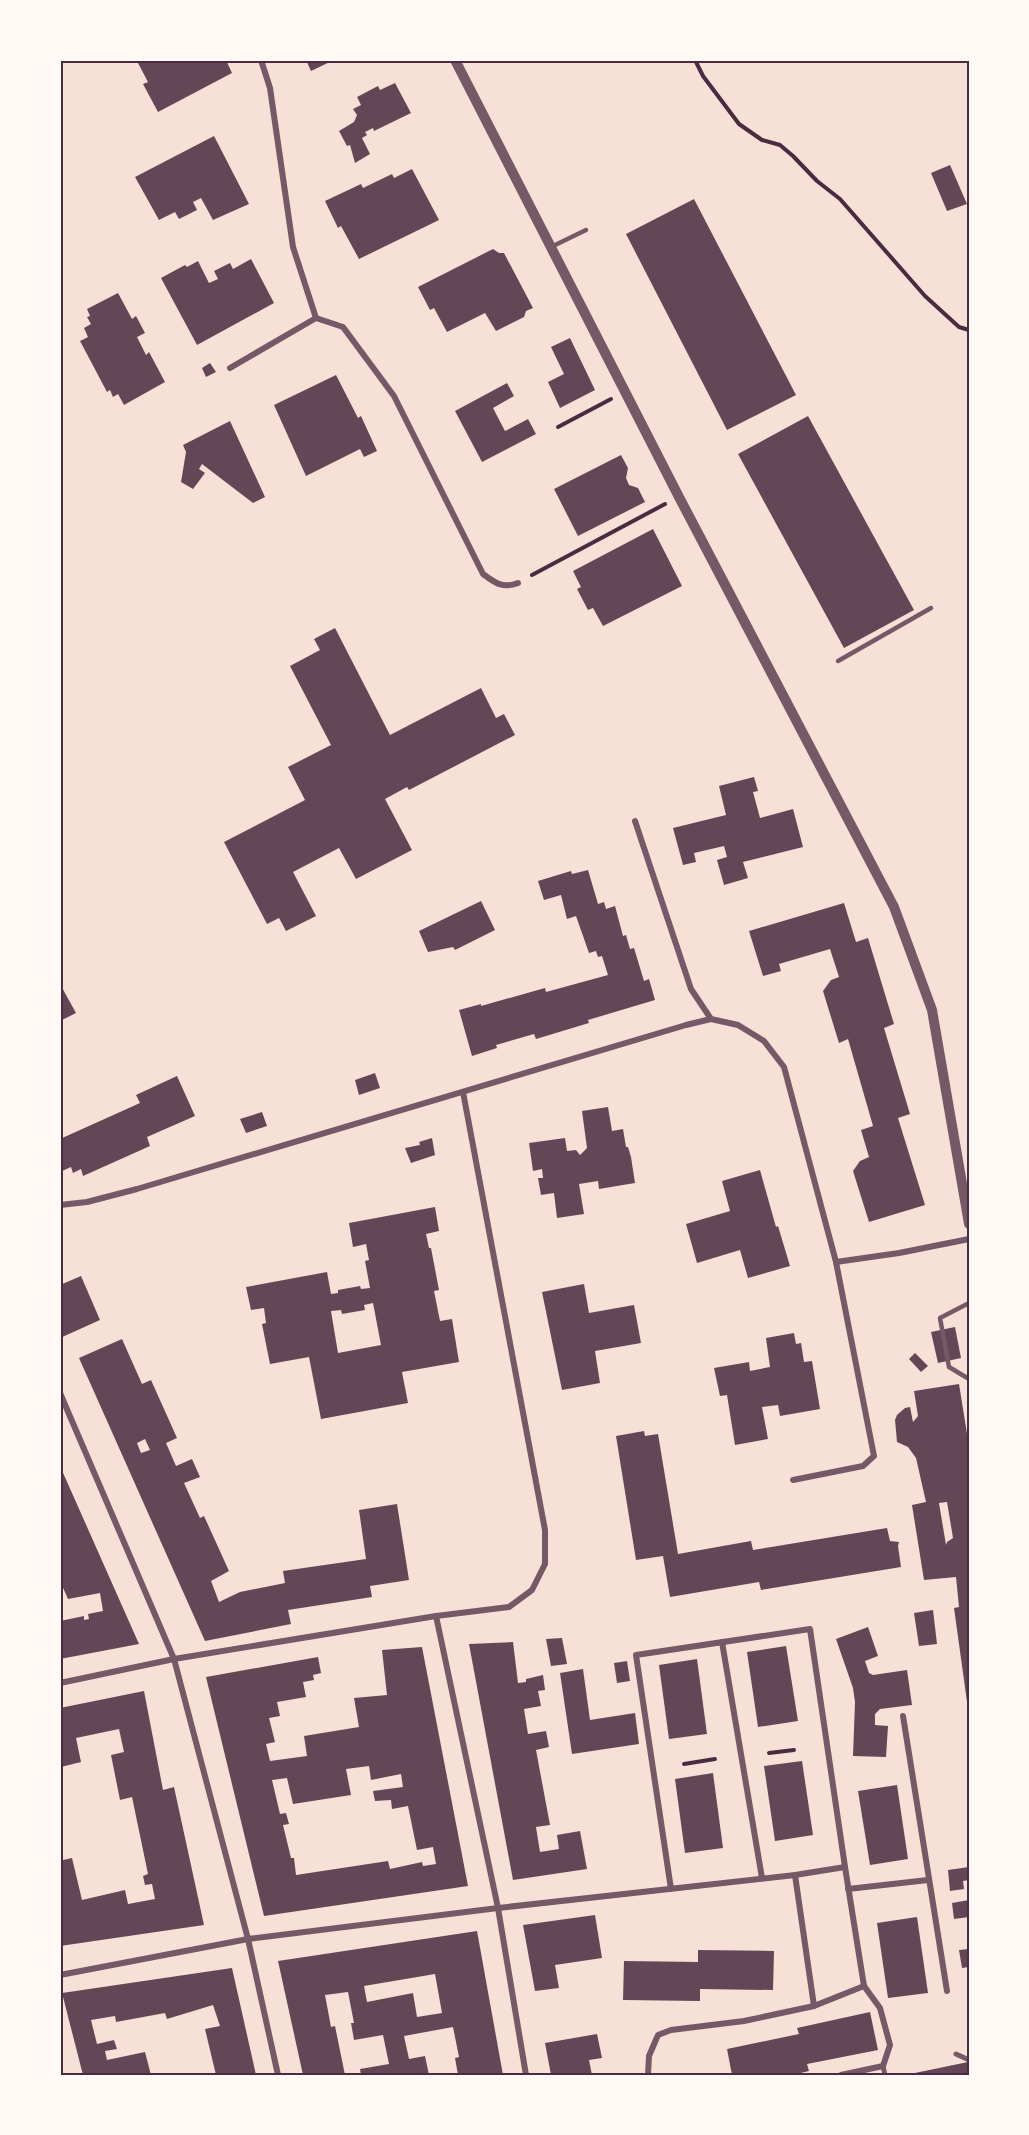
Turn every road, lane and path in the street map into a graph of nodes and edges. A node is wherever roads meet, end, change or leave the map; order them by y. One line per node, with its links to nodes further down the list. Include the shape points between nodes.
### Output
1 (261, 60): 6 (street, via 270,88 293,247)
2 (455, 60): 5 (street)
3 (695, 60): 7 (path, via 739,124 793,156 840,199 925,296 959,327)
4 (586, 230): 5 (lane)
5 (551, 247): 9 (street)
6 (316, 318): 8 (street); 12 (street, via 343,327 394,396 483,574 497,585)
7 (969, 330)
8 (230, 368)
9 (625, 392): 10 (path); 11 (street)
10 (558, 427)
11 (679, 497): 12 (path); 19 (street, via 894,907 932,1010)
12 (518, 583)
13 (931, 608): 14 (lane)
14 (838, 661)
15 (635, 821): 16 (street, via 691,989)
16 (711, 1019): 17 (street); 21 (street, via 738,1025 764,1041 784,1067)
17 (463, 1092): 18 (street, via 137,1189); 26 (street, via 544,1530 545,1564 532,1590 509,1606)
18 (60, 1205)
19 (969, 1224)
20 (969, 1239): 21 (street)
21 (836, 1262): 25 (street, via 874,1456 863,1466)
22 (969, 1303): 23 (lane, via 940,1318 949,1367)
23 (969, 1379)
24 (60, 1393): 28 (street)
25 (793, 1480)
26 (436, 1616): 28 (street); 41 (street)
27 (722, 1642): 35 (street, via 810,1629); 37 (street); 39 (street, via 636,1655)
28 (174, 1659): 29 (street); 42 (street)
29 (60, 1683)
30 (903, 1716): 38 (street)
31 (794, 1750): 32 (path)
32 (769, 1753)
33 (715, 1759): 34 (path)
34 (684, 1764)
35 (845, 1867): 36 (street); 40 (street)
36 (795, 1875): 37 (street); 46 (street)
37 (762, 1878): 39 (street)
38 (928, 1880): 40 (street); 45 (street)
39 (670, 1889): 41 (street)
40 (848, 1889): 44 (street)
41 (498, 1908): 42 (street); 51 (street)
42 (248, 1939): 43 (street); 50 (street)
43 (60, 1975)
44 (864, 1986): 46 (street); 49 (street, via 880,2008 890,2045)
45 (947, 1990)
46 (814, 2006): 52 (street, via 658,2035 649,2056)
47 (956, 2054): 48 (street)
48 (969, 2060)
49 (883, 2066): 53 (street); 54 (street)
50 (278, 2075)
51 (526, 2075)
52 (648, 2075)
53 (841, 2075)
54 (885, 2075)

